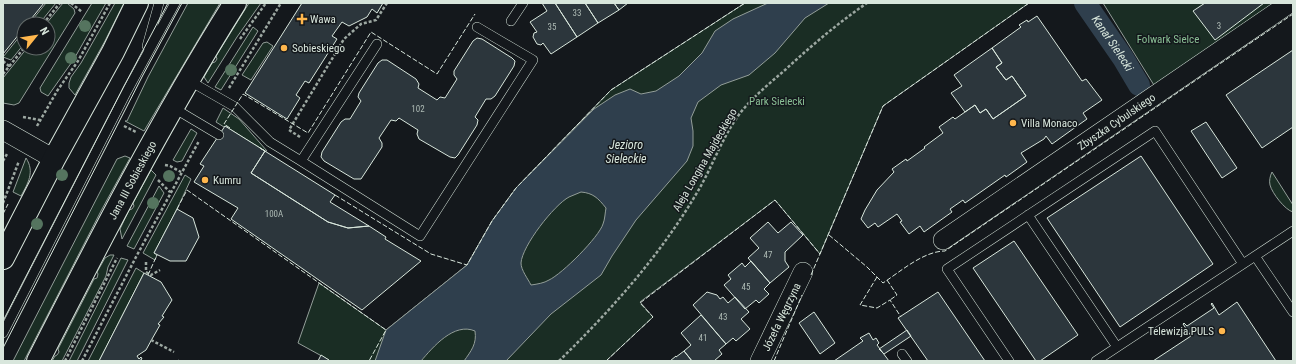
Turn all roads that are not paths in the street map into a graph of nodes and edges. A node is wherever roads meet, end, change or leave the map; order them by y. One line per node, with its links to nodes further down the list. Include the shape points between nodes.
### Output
1 (137, 3): 15 (main road)
2 (160, 3): 10 (lane)
3 (175, 3): 10 (lane)
4 (235, 3): 11 (main road, Jana III Sobieskiego)
5 (523, 3): 7 (lane)
6 (1290, 3): 19 (street, Zbyszka Cybulskiego)
7 (511, 21)
8 (478, 28): 16 (lane, via 533,60 420,236)
9 (377, 44): 16 (lane)
10 (142, 63): 25 (lane)
11 (188, 80): 12 (main road, Jana III Sobieskiego); 16 (lane, via 235,107 270,142)
12 (172, 107): 14 (lane); 27 (main road, Jana III Sobieskiego, via 113,214)
13 (9, 133): 15 (street)
14 (219, 135)
15 (54, 159): 21 (main road)
16 (301, 161)
17 (1028, 215): 22 (lane, via 1155,131); 26 (lane); 29 (lane, via 947,269)
18 (1293, 231): 20 (lane)
19 (943, 240)
20 (1255, 256): 22 (lane); 24 (lane)
21 (3, 258)
22 (1243, 264): 26 (lane)
23 (803, 272): 28 (street, Józefa Węgrzyna)
24 (1293, 312)
25 (3, 333)
26 (1117, 347): 30 (lane)
27 (38, 361)
28 (760, 361)
29 (1009, 361)
30 (1096, 361)

